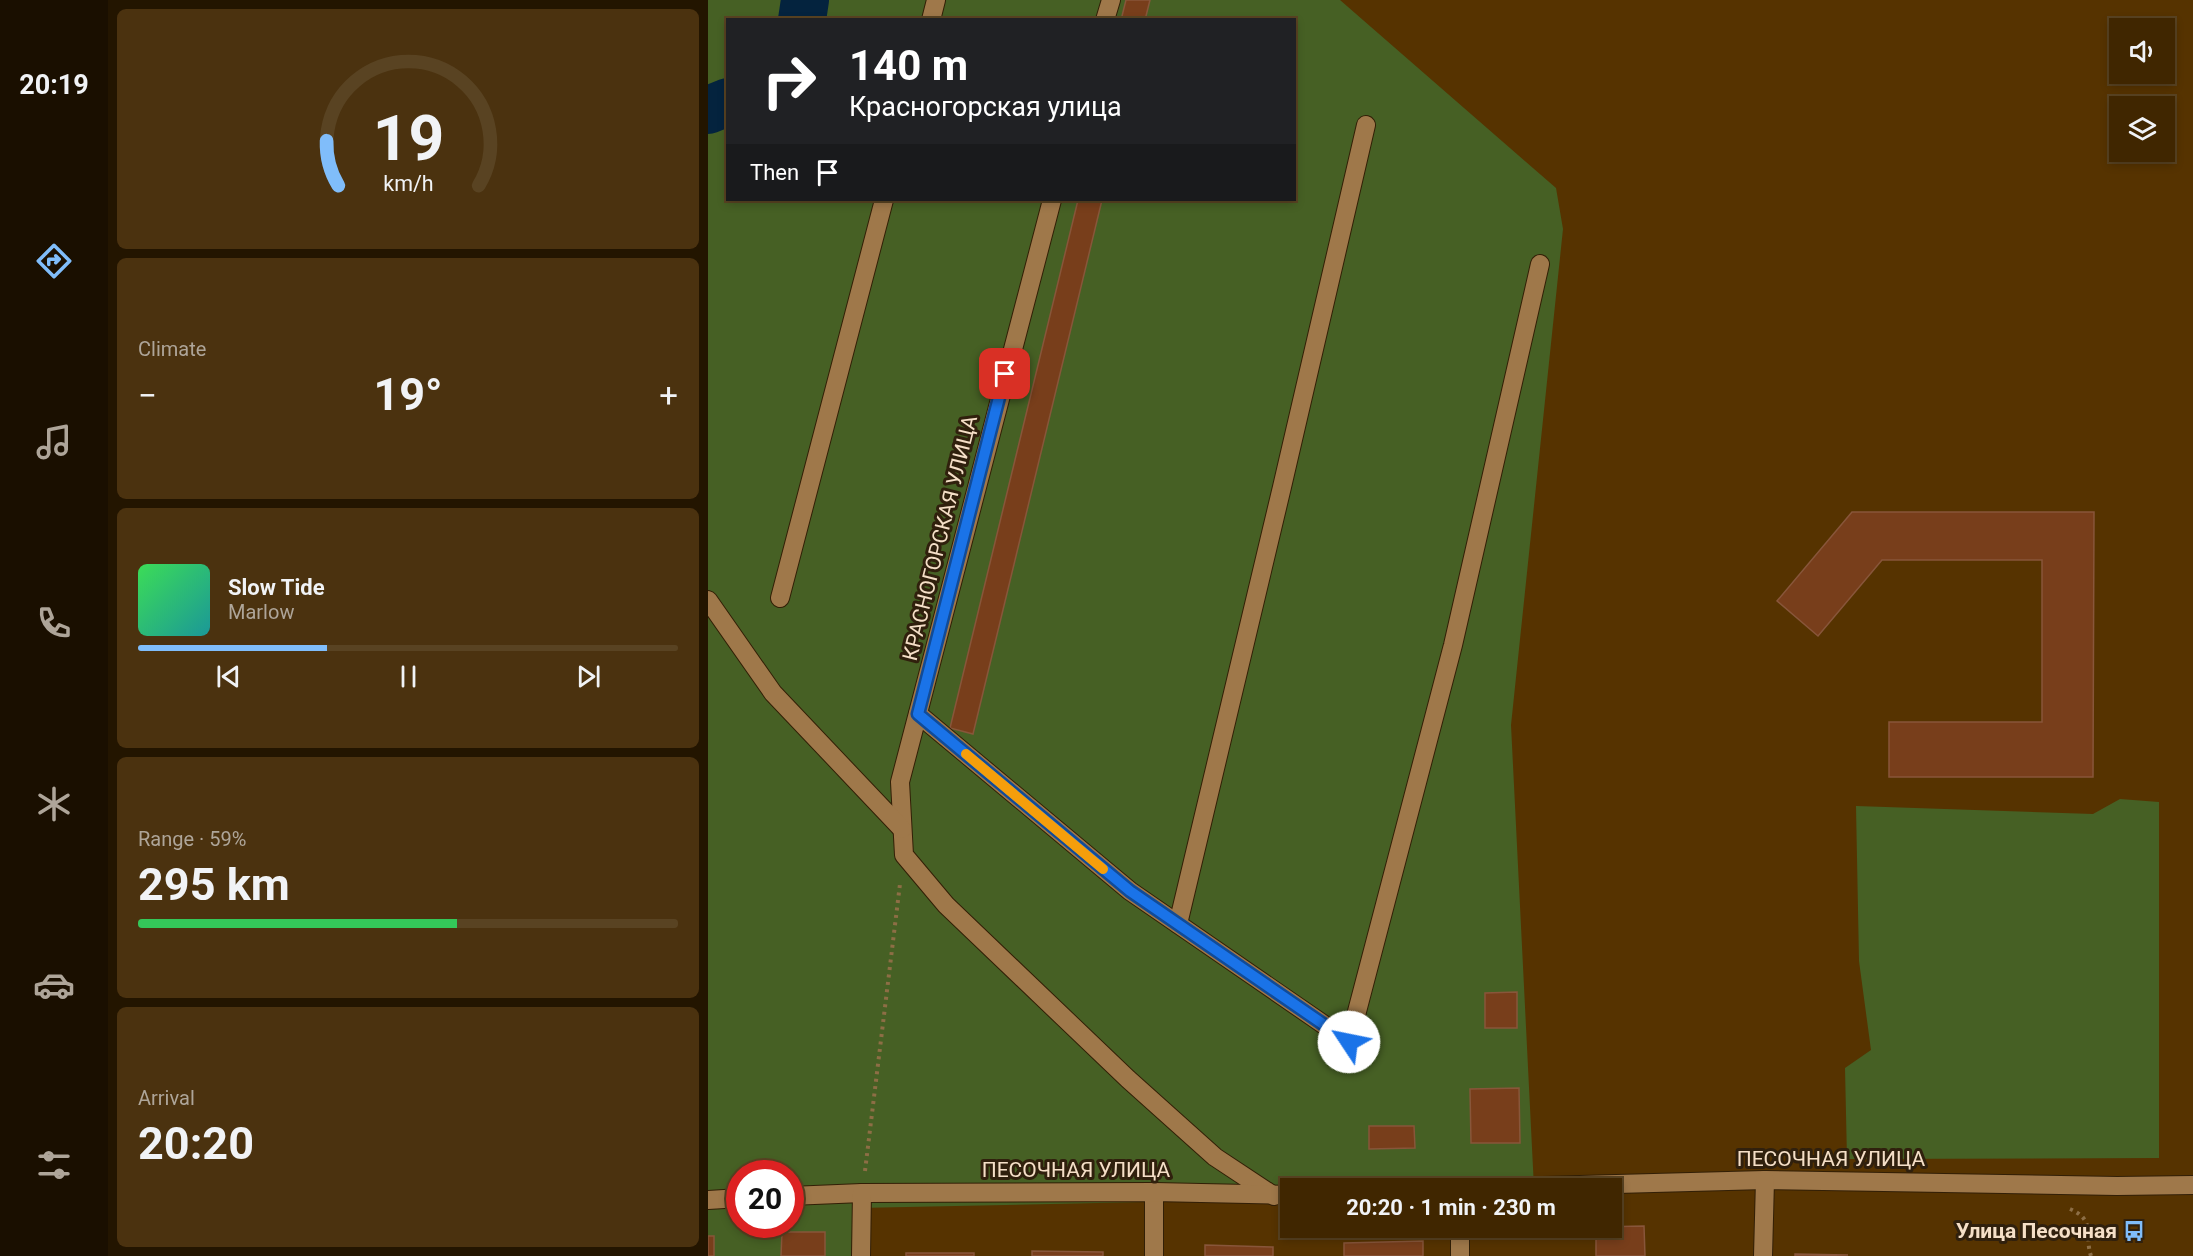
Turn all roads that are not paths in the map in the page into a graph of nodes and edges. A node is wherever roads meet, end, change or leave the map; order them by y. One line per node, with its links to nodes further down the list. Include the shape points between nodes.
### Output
1 (936, 0): 3 (street)
2 (1111, 0): 4 (street)
3 (932, 18)
4 (1106, 18)
5 (1365, 125): 13 (street)
6 (884, 201): 9 (street)
7 (1052, 201): 11 (street, КРАСНОГОРСКАЯ УЛИЦА)
8 (1540, 264): 13 (street, via 1454,645 1349,1042)
9 (780, 598)
10 (708, 600): 12 (street, via 773,693)
11 (918, 714): 12 (street, КРАСНОГОРСКАЯ УЛИЦА, via 900,782); 13 (street, via 1130,891)
12 (902, 829): 20 (street, КРАСНОГОРСКАЯ УЛИЦА, via 904,855 946,905 1215,1157)
13 (1178, 924)
14 (1765, 1180): 15 (street, ПЕСОЧНАЯ УЛИЦА); 16 (street, ПЕСОЧНАЯ УЛИЦА); 28 (street)
15 (1622, 1184)
16 (2193, 1185)
17 (1154, 1192): 18 (street, ПЕСОЧНАЯ УЛИЦА); 21 (street, ПЕСОЧНАЯ УЛИЦА); 26 (street)
18 (862, 1193): 19 (street, ПЕСОЧНАЯ УЛИЦА); 25 (street)
19 (804, 1195)
20 (1280, 1195)
21 (1280, 1196)
22 (726, 1199): 23 (street)
23 (708, 1200)
24 (1460, 1238): 27 (street)
25 (861, 1256)
26 (1154, 1256)
27 (1460, 1256)
28 (1763, 1256)

